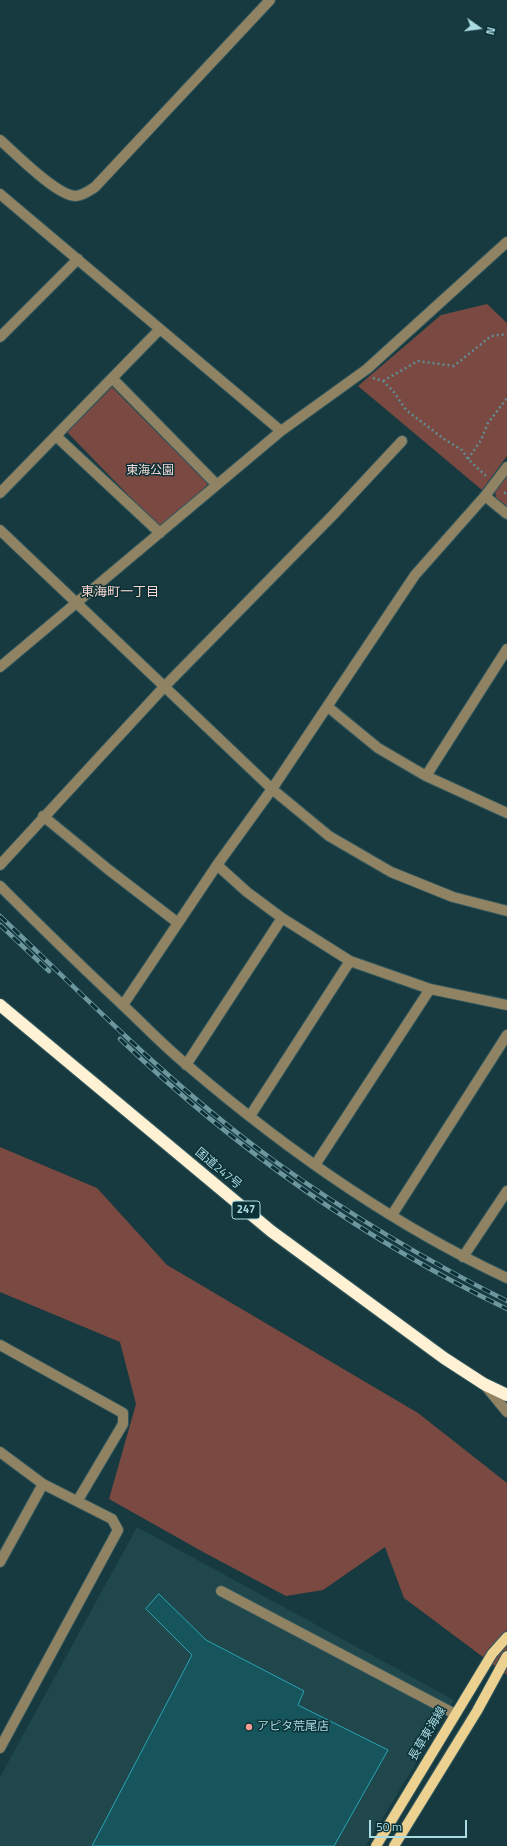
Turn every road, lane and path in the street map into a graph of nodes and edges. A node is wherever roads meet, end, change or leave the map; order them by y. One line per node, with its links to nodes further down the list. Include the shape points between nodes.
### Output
1 (270, 0): 2 (street, via 95,187 85,193 75,196 57,189)
2 (0, 140)
3 (0, 194): 5 (street)
4 (507, 242): 9 (street)
5 (78, 260): 6 (street); 8 (street)
6 (160, 329): 10 (street); 13 (street)
7 (507, 334): 11 (path, via 491,336 454,366 418,361)
8 (0, 337)
9 (367, 369): 11 (path, via 374,379); 13 (street)
10 (112, 378): 14 (street); 19 (street)
11 (383, 381): 16 (path, via 406,410 462,450)
12 (507, 398): 16 (path, via 488,423 481,440)
13 (281, 431): 19 (street)
14 (56, 436): 20 (street); 24 (street)
15 (402, 441): 28 (street, via 333,516)
16 (468, 459): 18 (path)
17 (507, 467): 18 (street)
18 (494, 484): 21 (street)
19 (217, 485): 24 (street)
20 (0, 493)
21 (485, 496): 22 (street); 29 (street, via 415,575)
22 (507, 514)
23 (0, 530): 25 (street)
24 (160, 533): 25 (street)
25 (76, 603): 27 (street); 28 (street)
26 (507, 649): 30 (street)
27 (0, 667)
28 (164, 687): 31 (street); 33 (street)
29 (328, 707): 30 (street, via 378,748); 31 (street)
30 (426, 776): 32 (street)
31 (272, 789): 35 (street); 37 (street, via 329,836 390,872 453,897)
32 (507, 813)
33 (43, 816): 34 (street); 39 (street)
34 (0, 865)
35 (217, 865): 38 (street); 39 (street)
36 (0, 886): 43 (street)
37 (507, 911)
38 (282, 918): 40 (street); 46 (street)
39 (178, 923): 43 (street)
40 (350, 961): 41 (street); 47 (street)
41 (430, 989): 44 (street); 48 (street)
42 (0, 1004): 54 (highway, 国道247号 / 247, via 271,1231 444,1358)
43 (123, 1005): 46 (street)
44 (507, 1005)
45 (507, 1035): 50 (street)
46 (186, 1065): 47 (street)
47 (250, 1116): 48 (street)
48 (315, 1165): 50 (street)
49 (507, 1191): 51 (street)
50 (392, 1215): 51 (street)
51 (463, 1257): 52 (street)
52 (507, 1278)
53 (0, 1345): 59 (street, via 123,1413 122,1424)
54 (484, 1384): 55 (highway, 国道247号 / 247); 56 (street)
55 (507, 1395)
56 (507, 1412)
57 (0, 1452): 58 (street)
58 (43, 1484): 59 (street); 60 (street)
59 (78, 1500): 65 (street, via 112,1519 118,1530)
60 (0, 1562)
61 (221, 1591): 64 (street)
62 (507, 1637): 64 (main road, 長草東海線, via 492,1654)
63 (506, 1659): 67 (main road)
64 (455, 1714): 66 (main road, 長草東海線)
65 (0, 1748)
66 (376, 1846)
67 (394, 1846)

